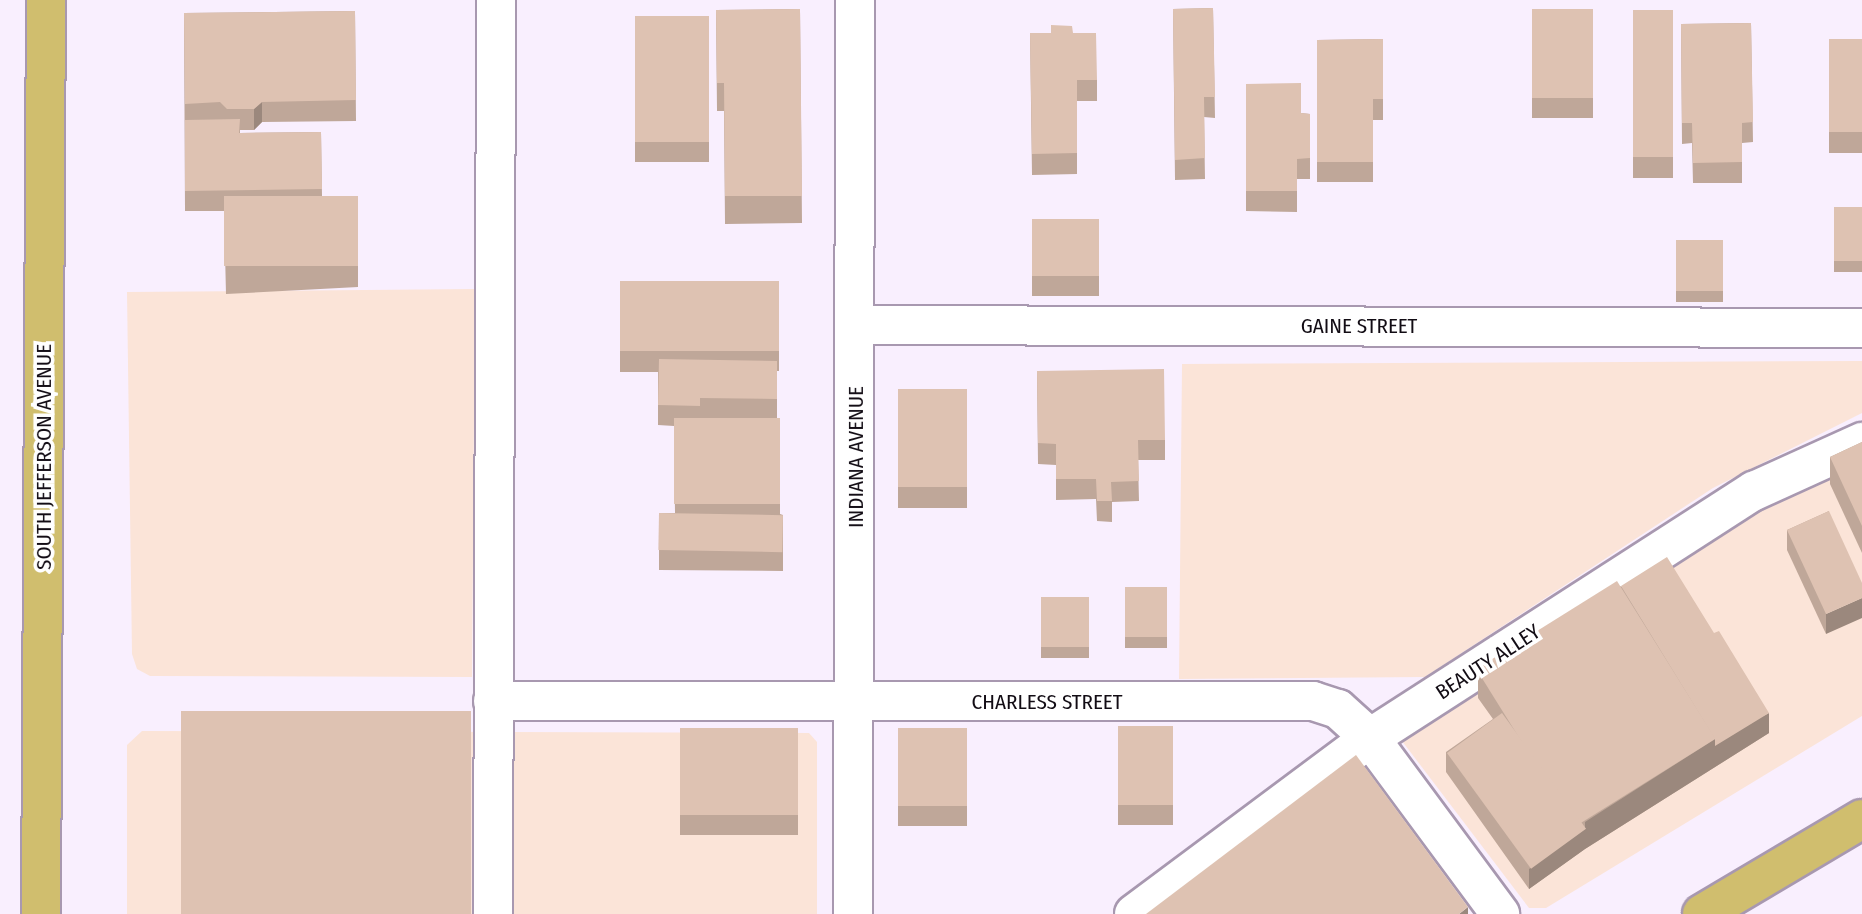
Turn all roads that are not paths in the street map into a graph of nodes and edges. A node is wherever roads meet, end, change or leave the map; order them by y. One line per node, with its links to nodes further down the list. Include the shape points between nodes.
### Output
1 (46, 0): 11 (main road, SOUTH JEFFERSON AVENUE)
2 (495, 0): 7 (street)
3 (855, 0): 4 (street, INDIANA AVENUE)
4 (856, 325): 5 (street, GAINE STREET); 8 (street, INDIANA AVENUE)
5 (1862, 328)
6 (1862, 442): 9 (street, BEAUTY ALLEY, via 1754,491)
7 (493, 701): 8 (street, CHARLESS STREET); 12 (street)
8 (856, 703): 9 (street, CHARLESS STREET, via 1312,701 1338,709); 13 (street, INDIANA AVENUE)
9 (1370, 738): 14 (street, BEAUTY ALLEY); 15 (street, CHARLESS STREET)
10 (1862, 819): 16 (main road)
11 (41, 914)
12 (493, 914)
13 (853, 914)
14 (1134, 914)
15 (1500, 914)
16 (1703, 914)

